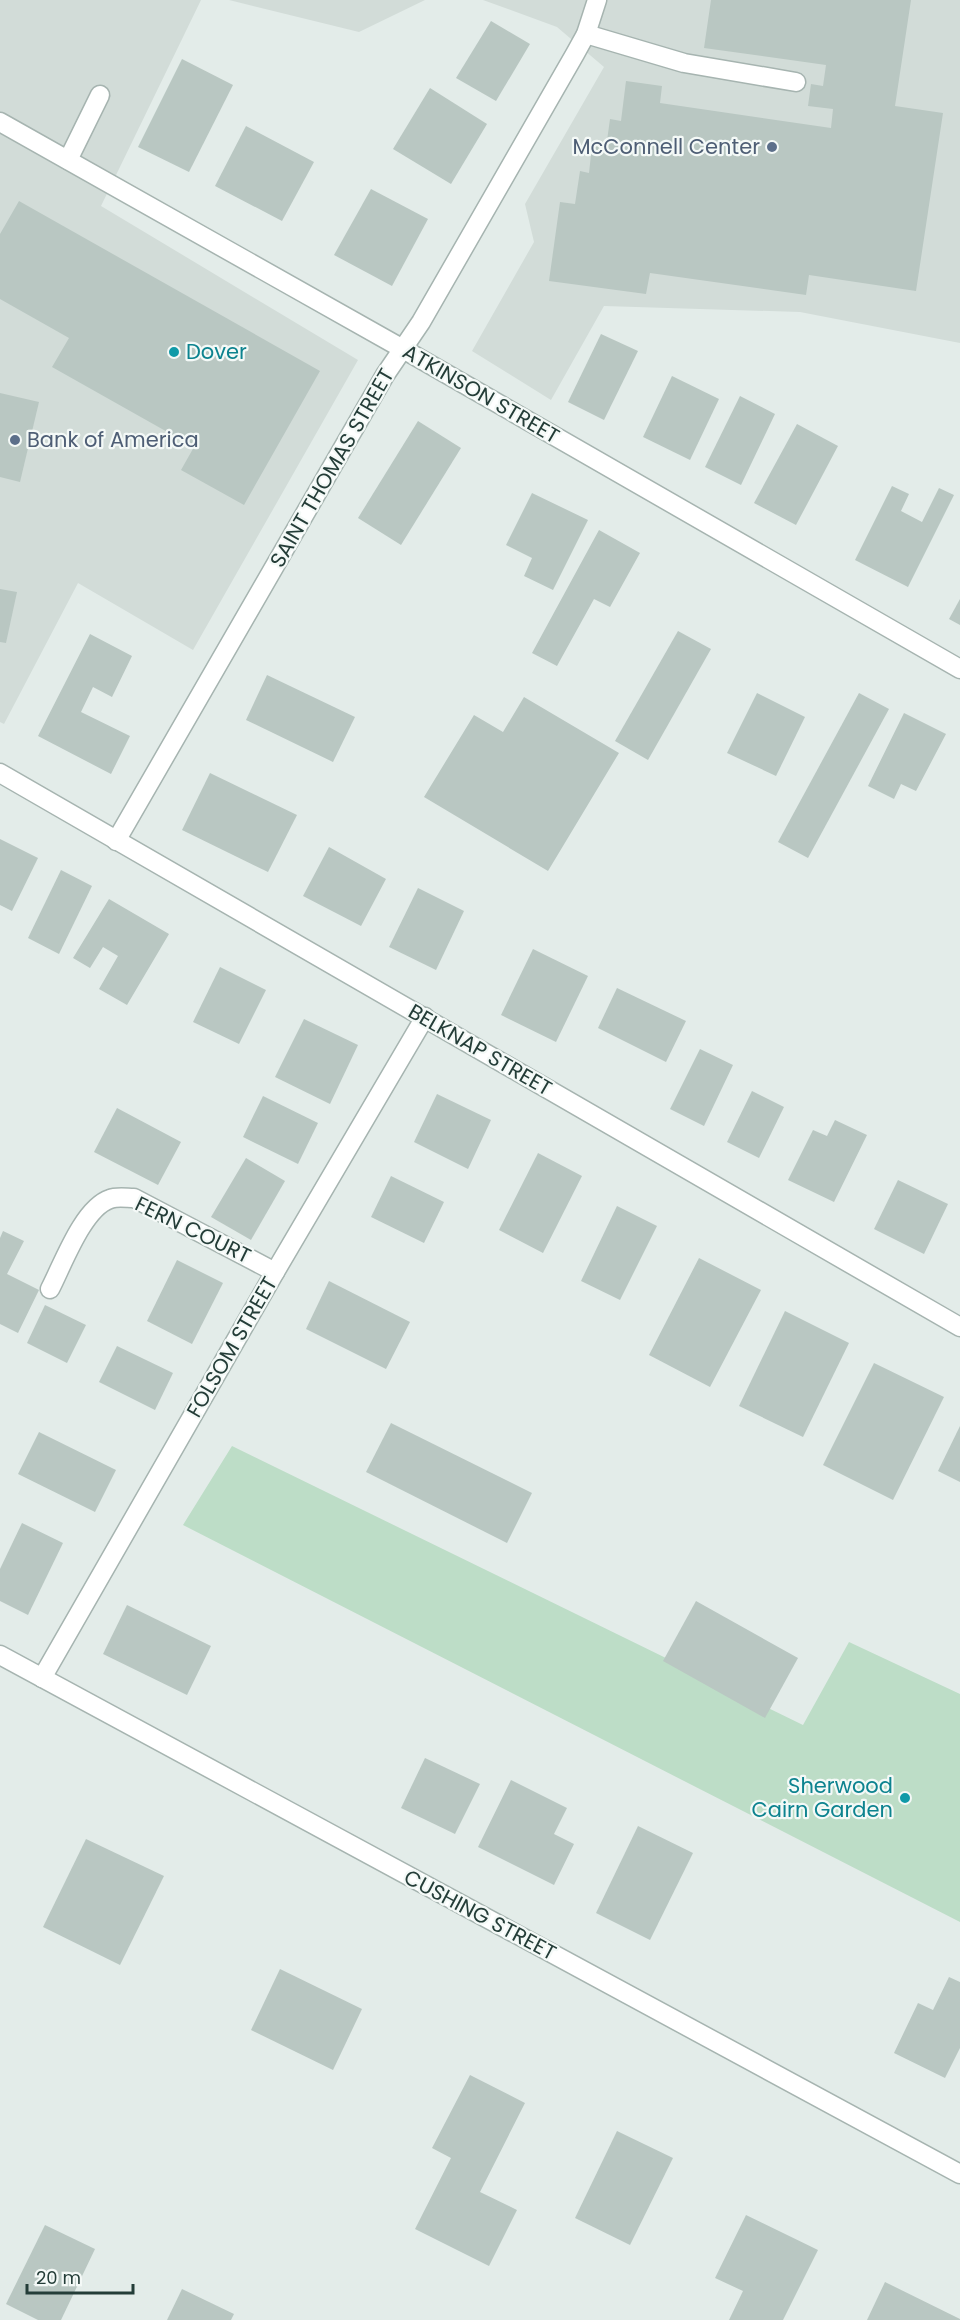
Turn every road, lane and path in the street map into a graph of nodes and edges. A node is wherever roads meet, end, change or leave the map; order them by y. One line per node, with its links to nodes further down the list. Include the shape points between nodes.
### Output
1 (597, 0): 2 (street, SAINT THOMAS STREET)
2 (586, 34): 3 (street, via 684,63); 7 (street, SAINT THOMAS STREET)
3 (796, 82)
4 (100, 95): 6 (street)
5 (0, 122): 6 (street, ATKINSON STREET)
6 (68, 160): 7 (street, ATKINSON STREET)
7 (403, 349): 8 (street, ATKINSON STREET); 10 (street, SAINT THOMAS STREET)
8 (960, 669)
9 (0, 774): 10 (street, BELKNAP STREET)
10 (116, 841): 11 (street, BELKNAP STREET)
11 (425, 1017): 12 (street, FOLSOM STREET); 14 (street, BELKNAP STREET)
12 (275, 1272): 13 (street, FERN COURT, via 134,1198 111,1198 94,1209); 16 (street, FOLSOM STREET)
13 (50, 1289)
14 (960, 1327)
15 (0, 1655): 16 (street, CUSHING STREET)
16 (42, 1678): 17 (street, CUSHING STREET)
17 (960, 2175)

